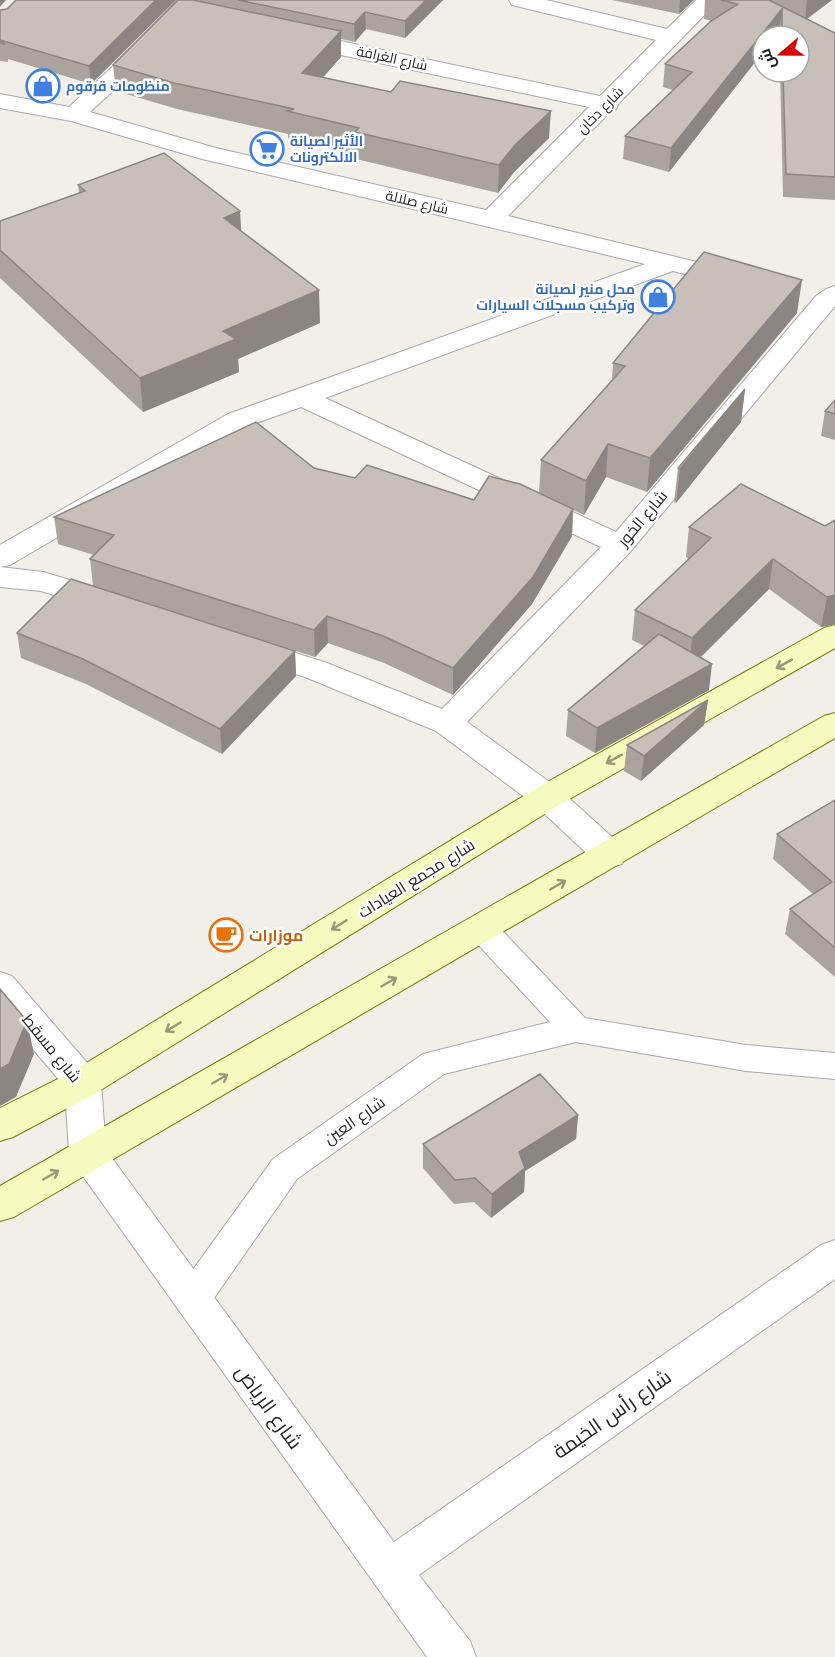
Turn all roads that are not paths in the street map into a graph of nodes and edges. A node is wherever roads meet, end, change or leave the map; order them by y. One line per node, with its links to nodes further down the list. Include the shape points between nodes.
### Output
1 (520, 0): 5 (street)
2 (708, 0): 5 (street, شارع دخان)
3 (188, 10): 8 (street)
4 (281, 35): 7 (street, شارع الغرافة)
5 (672, 37): 7 (street, شارع دخان)
6 (0, 101): 8 (street, شارع صلالة)
7 (608, 104): 9 (street, شارع دخان)
8 (74, 115): 9 (street, شارع صلالة, via 210,154)
9 (491, 219): 10 (street, شارع صلالة)
10 (672, 263): 11 (street, شارع صلالة); 13 (street)
11 (760, 285)
12 (825, 298): 14 (street, شارع الخور)
13 (300, 396): 14 (street); 15 (street, via 238,420)
14 (620, 545): 20 (street, شارع الخور)
15 (0, 558)
16 (0, 577): 17 (street, via 43,582)
17 (137, 611)
18 (835, 635): 22 (main road, شارع مجمع العيادات, one-way to 22)
19 (227, 640): 20 (street, via 316,670)
20 (447, 723): 22 (street)
21 (835, 724): 23 (main road)
22 (547, 797): 23 (street); 28 (main road, شارع مجمع العيادات, one-way to 28)
23 (610, 855): 24 (main road, one-way to 23)
24 (482, 929): 26 (lane); 30 (main road, one-way to 24)
25 (0, 986): 28 (street, شارع مسقط)
26 (576, 1029): 27 (lane, via 746,1058); 33 (lane, شارع العين, via 435,1063 285,1169)
27 (835, 1066)
28 (83, 1083): 29 (main road, شارع مجمع العيادات); 30 (street, شارع مسقط)
29 (0, 1126)
30 (88, 1154): 31 (main road, one-way to 30); 33 (street, شارع الرياض)
31 (0, 1205)
32 (835, 1257): 34 (street, شارع رأس الخيمة)
33 (192, 1300): 34 (street, شارع الرياض)
34 (389, 1571): 35 (street, شارع الرياض)
35 (454, 1657)

